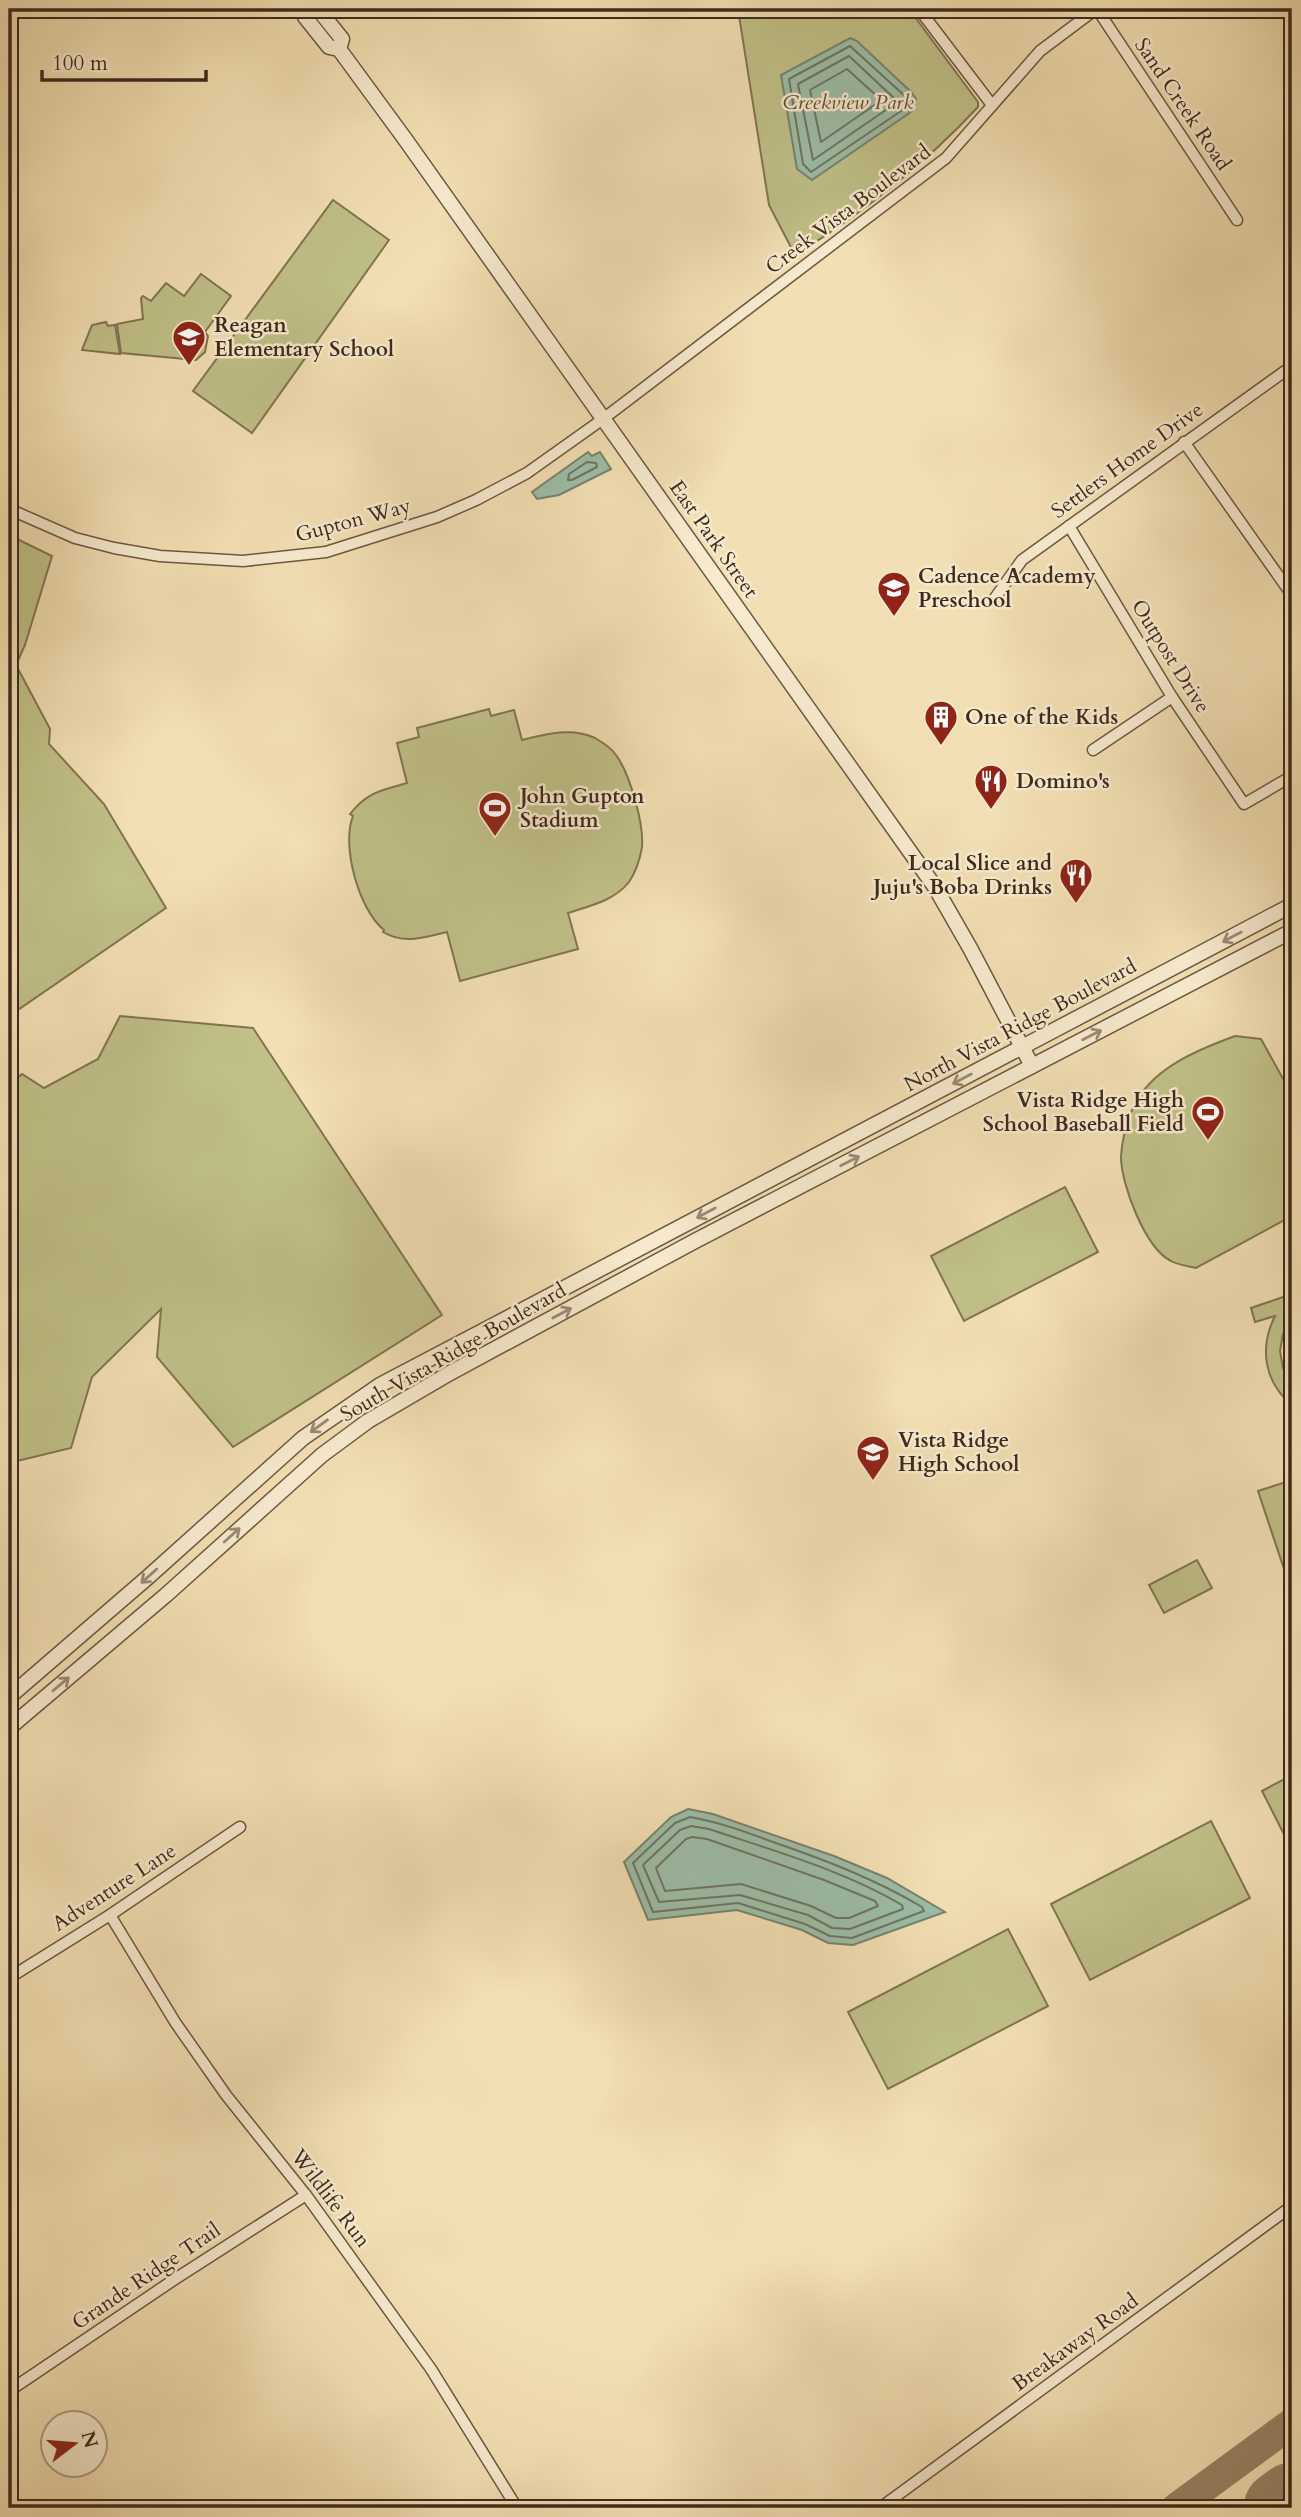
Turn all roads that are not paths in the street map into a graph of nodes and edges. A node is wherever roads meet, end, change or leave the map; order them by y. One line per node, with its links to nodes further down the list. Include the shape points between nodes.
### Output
1 (305, 9): 7 (street, East Park Street, via 305,17 329,47)
2 (318, 9): 7 (street, East Park Street, via 342,39)
3 (919, 9): 8 (street)
4 (1096, 9): 8 (street, Creek Vista Boulevard, via 1040,51); 9 (street, Sand Creek Road)
5 (1284, 9): 6 (street)
6 (1292, 21)
7 (339, 49): 11 (street, East Park Street)
8 (992, 105): 11 (street, Creek Vista Boulevard, via 946,158)
9 (1237, 220)
10 (1292, 366): 12 (street, Settlers Home Drive)
11 (603, 419): 13 (street, Gupton Way, via 527,473 476,500 437,517 314,554 243,561 160,556 75,538); 22 (street, East Park Street, via 935,887)
12 (1184, 442): 14 (street, Settlers Home Drive); 15 (street)
13 (9, 509)
14 (1069, 526): 16 (street, Settlers Home Drive, via 1022,560); 17 (street, Outpost Drive)
15 (1292, 595)
16 (995, 598)
17 (1172, 697): 18 (street); 19 (street, Outpost Drive, via 1244,804)
18 (1093, 750)
19 (1292, 776)
20 (1292, 905): 22 (street, North Vista Ridge Boulevard, one-way to 22)
21 (1292, 931): 23 (street, North Vista Ridge Boulevard, one-way to 21)
22 (1022, 1048): 23 (street, East Park Street); 24 (street, North Vista Ridge Boulevard, one-way to 24)
23 (1032, 1066): 25 (street, North Vista Ridge Boulevard, one-way to 23)
24 (767, 1181): 26 (street, South Vista Ridge Boulevard, one-way to 26, via 350,1404 303,1438)
25 (789, 1192): 27 (street, South Vista Ridge Boulevard, one-way to 25, via 322,1455 368,1421)
26 (9, 1697)
27 (9, 1728)
28 (240, 1827): 29 (street, Adventure Lane)
29 (110, 1914): 30 (street, Adventure Lane); 31 (street, Wildlife Run, via 218,2084)
30 (9, 1978)
31 (306, 2195): 33 (street, Grande Ridge Trail); 34 (street, Wildlife Run, via 431,2369)
32 (1292, 2206): 35 (street, Breakaway Road)
33 (9, 2391)
34 (517, 2508)
35 (880, 2508)

